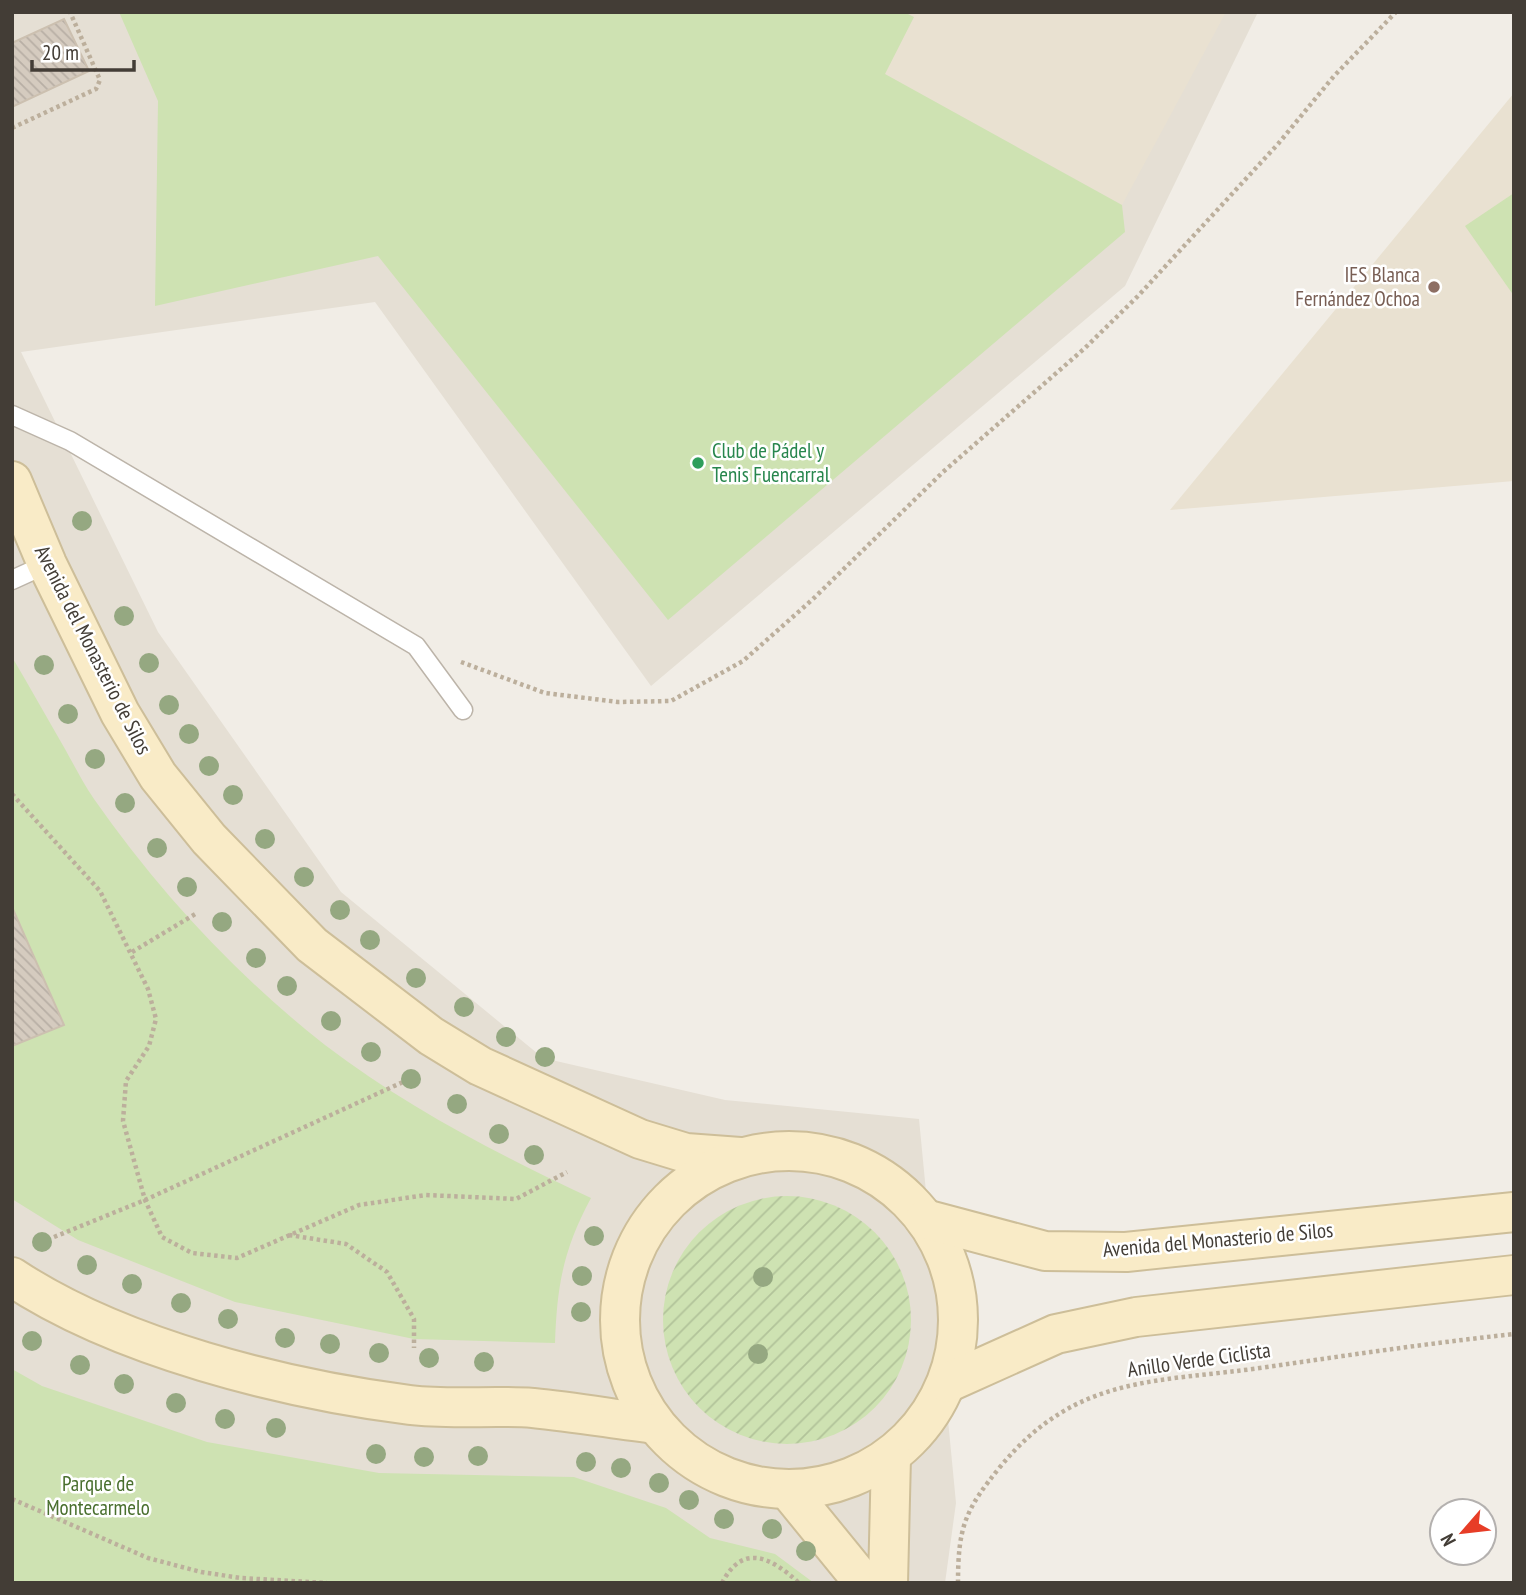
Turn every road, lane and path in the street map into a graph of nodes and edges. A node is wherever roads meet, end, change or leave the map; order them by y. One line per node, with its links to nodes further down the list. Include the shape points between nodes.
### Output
1 (70, 12): 3 (path, via 100,80 96,89)
2 (1396, 12): 8 (path, via 1138,296 743,661 671,701 618,702 545,693)
3 (12, 128)
4 (12, 415): 8 (lane, via 70,441)
5 (12, 481): 6 (street, Avenida del Monasterio de Silos)
6 (47, 564): 7 (lane); 14 (street, Avenida del Monasterio de Silos, via 120,713 158,776 209,839 312,945 430,1036 480,1066 640,1139 686,1153)
7 (12, 580)
8 (416, 646): 9 (lane)
9 (463, 710)
10 (12, 794): 12 (path, via 100,891)
11 (197, 913): 12 (path)
12 (132, 951): 16 (path, via 156,1019 149,1046 126,1081 123,1121)
13 (402, 1082): 16 (path)
14 (742, 1157): 18 (street, via 782,1151 823,1154 862,1167 897,1189); 26 (street, via 705,1172 660,1209 631,1259 620,1315 628,1373)
15 (567, 1172): 19 (path, via 516,1199 426,1195 359,1205)
16 (145, 1200): 19 (path, via 162,1237 192,1253 237,1258); 20 (path)
17 (1514, 1212): 18 (street, Avenida del Monasterio de Silos, via 1126,1252 1045,1251)
18 (925, 1219): 25 (street, via 951,1270 959,1327)
19 (288, 1235): 24 (path, via 346,1244 387,1272 414,1319)
20 (54, 1237)
21 (1514, 1275): 25 (street, via 1136,1317 1056,1334)
22 (12, 1277): 26 (street, via 102,1325 243,1372 412,1405 533,1408)
23 (1514, 1334): 35 (path, Anillo Verde Ciclista, via 1144,1382 1068,1407 1031,1433 980,1490 960,1536)
24 (414, 1348)
25 (947, 1383): 27 (street, via 933,1411)
26 (655, 1424): 28 (street, via 682,1451 714,1472 750,1486)
27 (891, 1457): 28 (street, via 842,1482); 34 (street)
28 (789, 1491): 33 (street)
29 (12, 1499): 30 (path, via 148,1558 241,1578)
30 (327, 1583)
31 (722, 1583): 32 (path, via 741,1559 761,1558)
32 (799, 1583)
33 (864, 1583)
34 (888, 1583)
35 (958, 1583)

